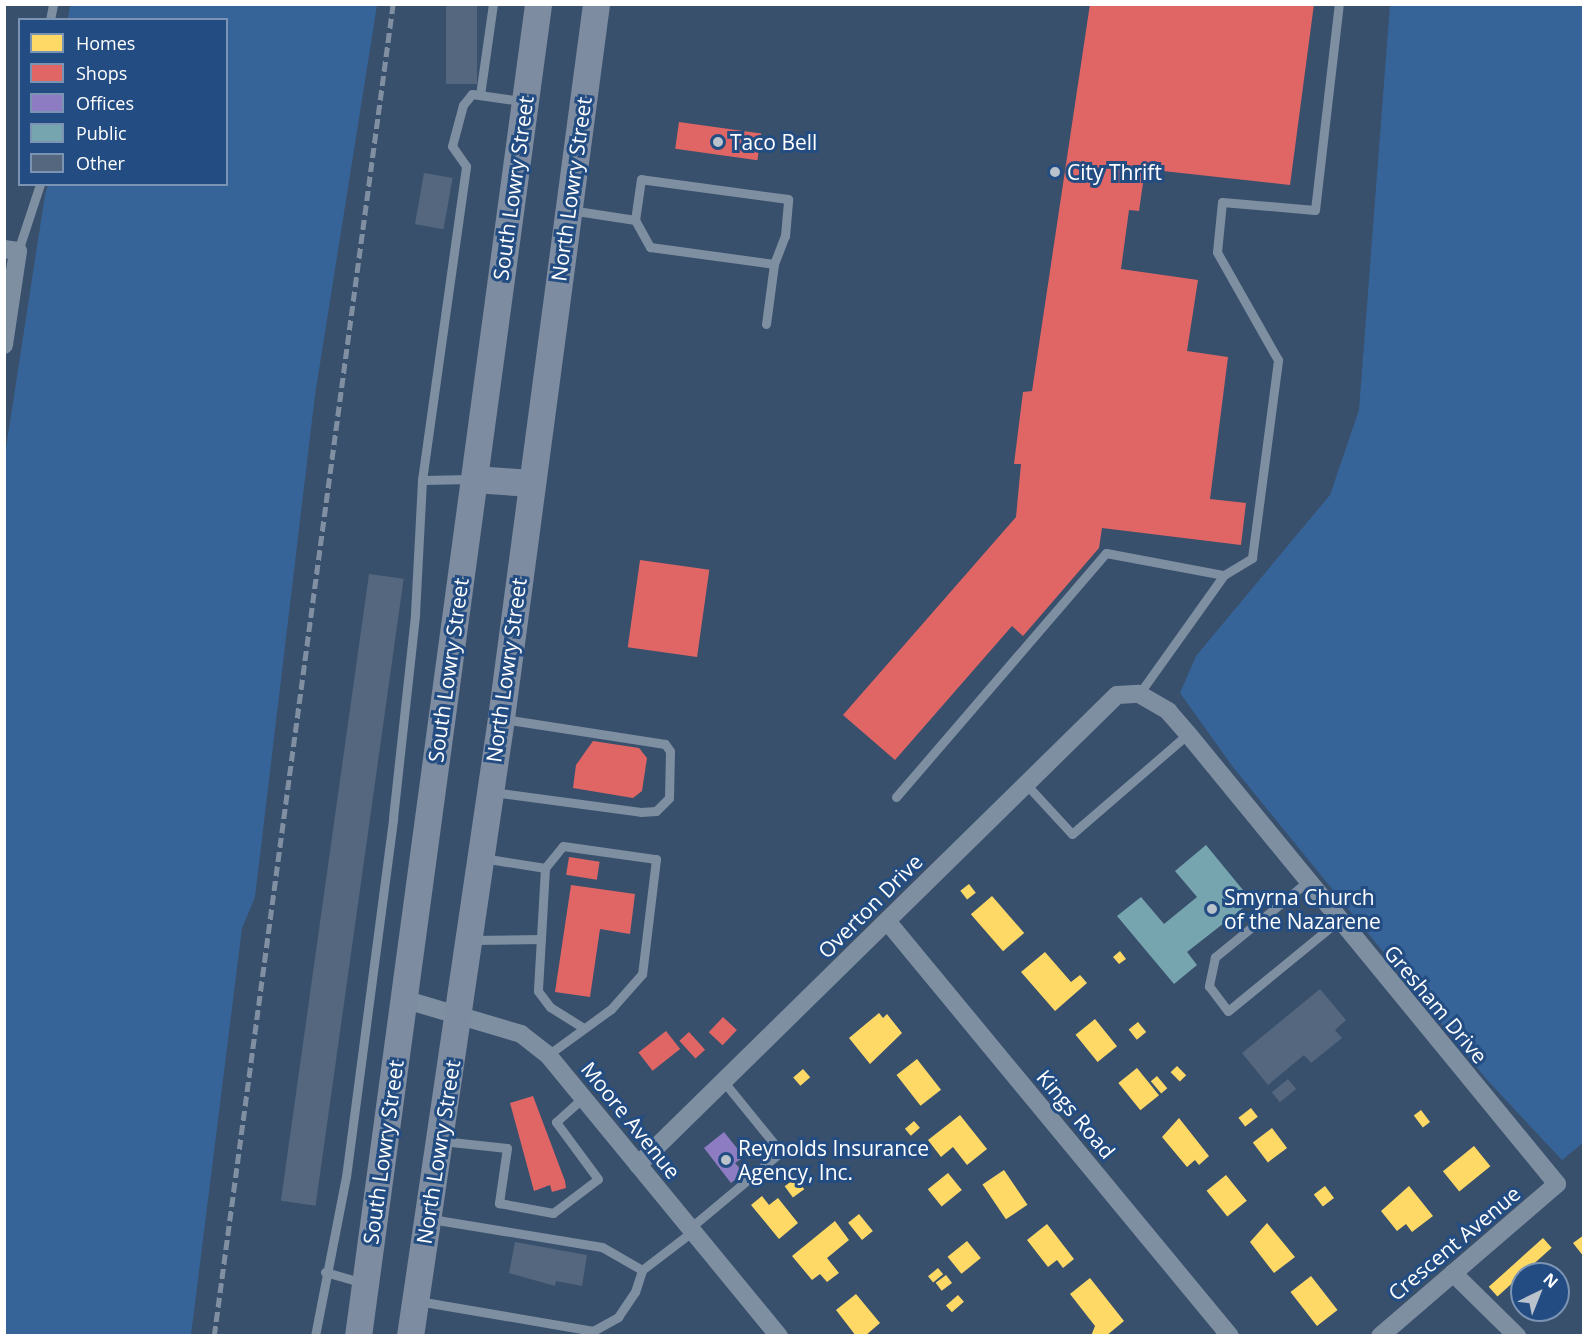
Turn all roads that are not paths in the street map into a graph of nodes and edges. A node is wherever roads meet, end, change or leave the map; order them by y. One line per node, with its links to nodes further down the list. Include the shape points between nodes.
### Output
1 (493, 4): 5 (lane)
2 (538, 4): 6 (main road, South Lowry Street)
3 (596, 4): 8 (main road, North Lowry Street)
4 (1339, 4): 17 (lane, via 1315,210 1222,202 1217,252 1278,360 1252,558)
5 (480, 95): 6 (lane); 15 (lane, via 472,94 463,105 452,146 466,166)
6 (525, 102): 14 (main road, South Lowry Street)
7 (39, 186): 10 (lane)
8 (568, 210): 9 (lane); 16 (main road, North Lowry Street)
9 (635, 220): 11 (lane, via 650,247); 11 (lane, via 641,179 788,199 785,236)
10 (11, 250): 13 (street)
11 (774, 264): 12 (lane)
12 (766, 324)
13 (4, 345)
14 (474, 479): 15 (lane); 16 (main road); 31 (main road, South Lowry Street)
15 (422, 480): 43 (lane, via 415,614 393,818 346,1177)
16 (531, 483): 19 (main road, North Lowry Street)
17 (1224, 575): 18 (lane); 23 (lane, via 1106,553)
18 (1139, 694): 20 (street, Gresham Drive, via 1167,711); 21 (street, Overton Drive, via 1117,695)
19 (501, 718): 22 (main road, North Lowry Street); 22 (lane, via 665,744 670,751 669,798 656,812 641,812)
20 (1188, 734): 21 (lane, via 1072,834); 26 (street, Gresham Drive)
21 (1025, 782): 27 (street, Overton Drive)
22 (489, 791): 24 (main road, North Lowry Street)
23 (897, 797)
24 (480, 858): 25 (lane); 30 (main road, North Lowry Street)
25 (545, 868): 29 (lane); 33 (lane, via 563,846 656,859 642,974 611,1009)
26 (1307, 882): 28 (street, Gresham Drive); 28 (lane, via 1215,957 1209,986 1228,1011)
27 (887, 921): 35 (street, Overton Drive); 51 (street, Kings Road)
28 (1338, 921): 39 (street, Gresham Drive)
29 (541, 939): 30 (lane); 33 (lane, via 538,991 550,1007)
30 (469, 940): 32 (main road, North Lowry Street)
31 (403, 999): 32 (street, Moore Avenue); 45 (main road, South Lowry Street)
32 (459, 1016): 34 (street, Moore Avenue, via 521,1034); 37 (main road, North Lowry Street)
33 (584, 1028): 34 (lane)
34 (548, 1055): 36 (street, Moore Avenue)
35 (723, 1081): 38 (street, Overton Drive); 41 (lane, via 782,1152)
36 (584, 1098): 37 (lane, via 556,1122 598,1179 553,1214 499,1203 507,1148); 38 (street, Moore Avenue)
37 (440, 1141): 40 (main road, North Lowry Street)
38 (638, 1165): 41 (street, Moore Avenue)
39 (1557, 1184): 44 (street, Crescent Avenue)
40 (428, 1219): 42 (lane, via 602,1247); 46 (main road, North Lowry Street)
41 (692, 1230): 42 (lane); 50 (street, Moore Avenue)
42 (642, 1270): 46 (lane, via 635,1292 608,1327 593,1331)
43 (325, 1272): 45 (lane); 47 (lane)
44 (1453, 1273): 52 (street, Crescent Avenue); 53 (street)
45 (365, 1284): 48 (main road, South Lowry Street)
46 (416, 1300): 49 (main road, North Lowry Street)
47 (315, 1335)
48 (358, 1335)
49 (411, 1335)
50 (779, 1335)
51 (1230, 1335)
52 (1380, 1335)
53 (1517, 1335)

